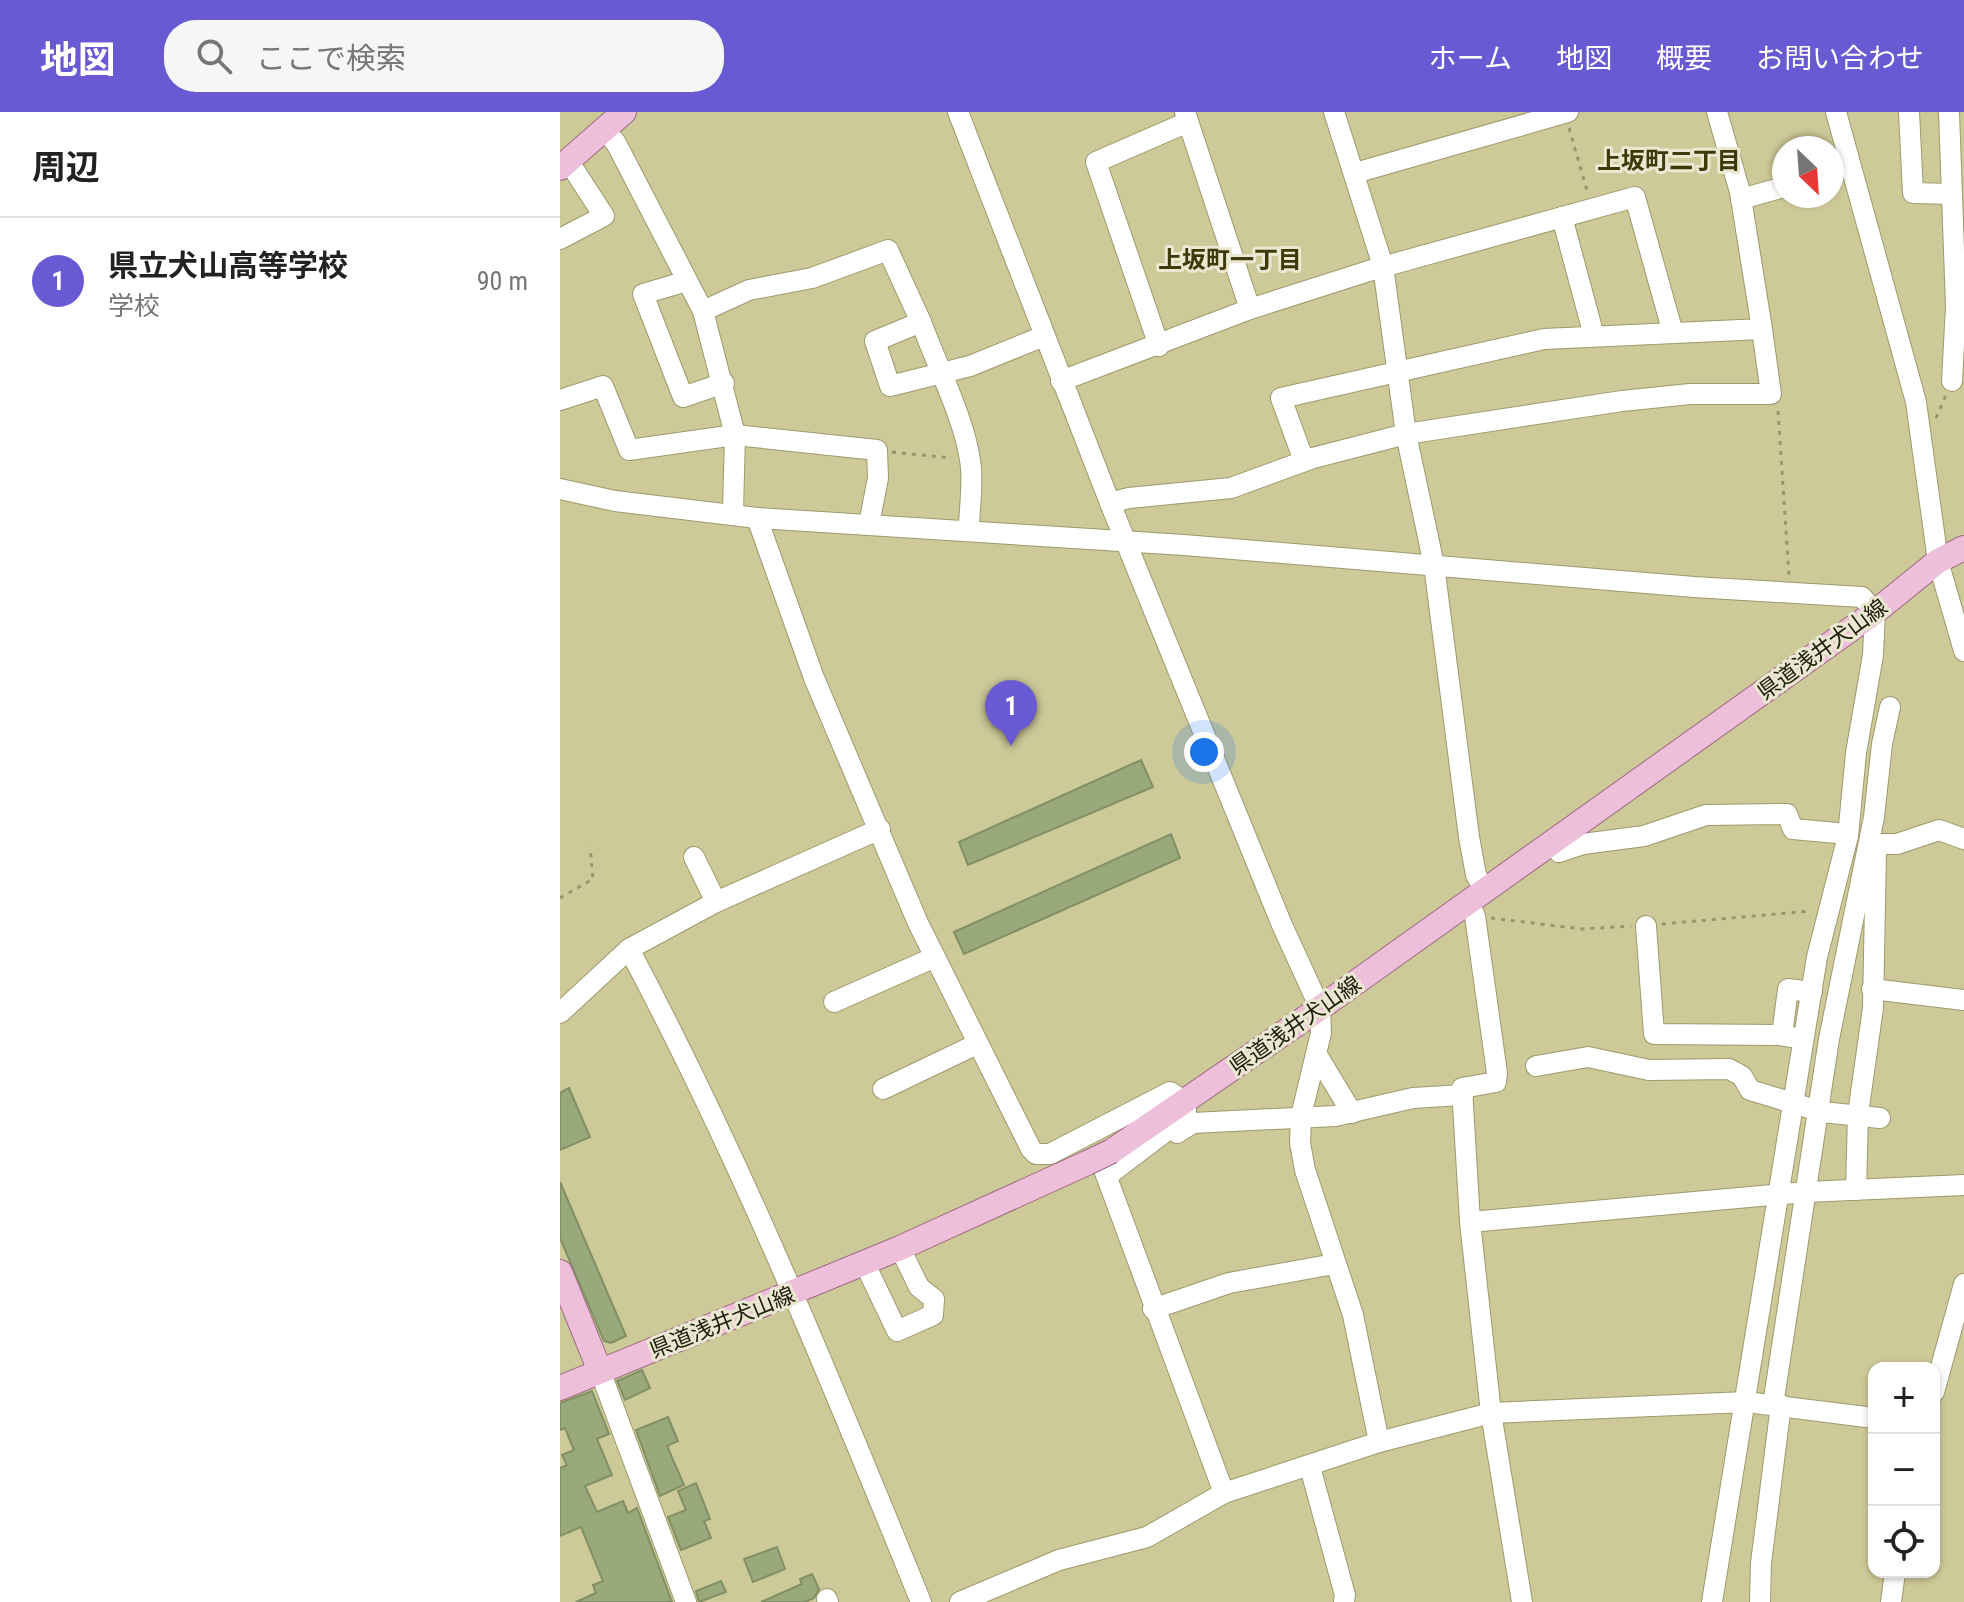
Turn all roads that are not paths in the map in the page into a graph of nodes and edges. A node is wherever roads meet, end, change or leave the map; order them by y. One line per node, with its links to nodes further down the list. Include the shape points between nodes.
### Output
1 (624, 112): 10 (main road)
2 (1334, 112): 13 (street)
3 (1567, 112): 13 (street)
4 (1717, 112): 17 (street)
5 (1836, 112): 11 (street)
6 (1909, 112): 16 (street, via 1913,193)
7 (1949, 112): 16 (street)
8 (959, 113): 27 (street)
9 (1186, 117): 22 (street); 29 (street, via 1096,162)
10 (605, 130): 12 (main road); 21 (street)
11 (1838, 136)
12 (564, 165): 19 (street, via 604,216)
13 (1355, 173): 20 (street)
14 (1844, 178): 47 (street, via 1916,402)
15 (1772, 190): 17 (street)
16 (1952, 194): 33 (street)
17 (1741, 199): 25 (street)
18 (1562, 217): 20 (street); 26 (street, via 1635,197); 28 (street)
19 (560, 239)
20 (1383, 266): 22 (street); 30 (street)
21 (687, 281): 23 (street); 34 (street, via 643,294 683,397)
22 (1250, 309): 29 (street)
23 (703, 311): 24 (street, via 749,290 812,278 888,250); 34 (street)
24 (921, 322): 31 (street); 31 (street, via 875,341 890,386)
25 (1762, 329): 26 (street); 36 (street, via 1771,394 1622,401)
26 (1673, 333): 28 (street)
27 (1044, 336): 31 (street); 32 (street)
28 (1594, 336): 30 (street, via 1544,339)
29 (1159, 346): 32 (street)
30 (1397, 372): 36 (street); 38 (street, via 1281,398)
31 (939, 374): 44 (street, via 971,460)
32 (1061, 381): 40 (street)
33 (1952, 381)
34 (724, 383): 37 (street)
35 (560, 400): 37 (street, via 603,386 629,450)
36 (1406, 434): 38 (street); 48 (street)
37 (735, 435): 41 (street); 43 (street, via 877,450 878,478)
38 (1304, 461): 40 (street, via 1231,488)
39 (561, 488): 41 (street, via 615,501)
40 (1110, 503): 45 (street)
41 (733, 512): 42 (street)
42 (757, 518): 43 (street); 52 (street, via 814,678)
43 (869, 524): 44 (street)
44 (969, 530): 45 (street)
45 (1126, 541): 48 (street); 67 (street)
46 (1964, 548): 47 (main road, 県道浅井犬山線)
47 (1938, 561): 49 (main road, 県道浅井犬山線); 50 (street)
48 (1434, 565): 49 (street, via 1862,597); 58 (street)
49 (1875, 612): 53 (street); 55 (main road, 県道浅井犬山線)
50 (1964, 651)
51 (1890, 707): 56 (street)
52 (880, 829): 59 (street); 62 (street)
53 (1847, 839): 55 (street, via 1793,829 1787,814 1706,815 1644,836 1559,852); 56 (street); 64 (street)
54 (1964, 839): 56 (street, via 1939,830)
55 (1551, 842): 58 (main road, 県道浅井犬山線)
56 (1872, 849): 63 (street); 78 (street)
57 (694, 857): 59 (street)
58 (1476, 895): 67 (main road, 県道浅井犬山線); 75 (street, via 1497,1073 1496,1082 1462,1088)
59 (716, 902): 61 (street)
60 (1646, 926): 69 (street, via 1654,1034)
61 (629, 949): 68 (street); 96 (street, via 687,1059)
62 (935, 957): 66 (street); 71 (street)
63 (1872, 989): 65 (street); 80 (street)
64 (1812, 992): 69 (street, via 1788,989); 70 (street)
65 (1964, 1000)
66 (834, 1002)
67 (1320, 1008): 72 (street); 76 (main road, 県道浅井犬山線)
68 (560, 1013)
69 (1782, 1035): 70 (street)
70 (1803, 1039): 77 (street)
71 (977, 1044): 74 (street); 83 (street, via 1036,1154 1050,1154)
72 (1317, 1055): 79 (street); 81 (street)
73 (1536, 1066): 77 (street, via 1588,1057 1649,1070 1729,1069 1742,1076 1750,1090)
74 (883, 1089)
75 (1463, 1095): 79 (street, via 1413,1098); 90 (street)
76 (1186, 1102): 83 (street, via 1170,1092); 84 (street, via 1186,1116); 91 (main road, 県道浅井犬山線, bridge, via 1113,1151)
77 (1794, 1104): 78 (street); 89 (street)
78 (1817, 1111): 80 (street); 88 (street)
79 (1352, 1113): 81 (street)
80 (1858, 1114): 82 (street); 87 (street)
81 (1301, 1116): 84 (street, via 1193,1123); 93 (street, via 1305,1170)
82 (1880, 1118)
83 (1090, 1134): 85 (street)
84 (1155, 1142): 85 (street)
85 (1107, 1176): 97 (street)
86 (1964, 1185): 87 (street)
87 (1856, 1190): 88 (street)
88 (1806, 1192): 89 (street); 102 (street)
89 (1777, 1196): 90 (street); 101 (street)
90 (1470, 1222): 103 (street)
91 (900, 1248): 92 (main road, 県道浅井犬山線); 92 (street, via 919,1287 934,1299 933,1315 897,1331)
92 (864, 1262): 96 (main road, 県道浅井犬山線)
93 (1334, 1264): 97 (street, via 1229,1283); 105 (street, via 1353,1315)
94 (560, 1272): 99 (main road)
95 (1964, 1284): 98 (street)
96 (791, 1294): 99 (main road, 県道浅井犬山線); 110 (street)
97 (1153, 1309): 107 (street)
98 (1940, 1370)
99 (600, 1371): 100 (main road, 県道浅井犬山線); 109 (street)
100 (560, 1388)
101 (1746, 1402): 102 (street); 103 (street); 114 (street)
102 (1777, 1405): 104 (street); 115 (street)
103 (1491, 1413): 105 (street); 113 (street)
104 (1868, 1417)
105 (1379, 1442): 106 (street)
106 (1310, 1467): 107 (street); 112 (street)
107 (1224, 1493): 111 (street, via 1147,1537 1059,1560)
108 (1894, 1578): 116 (street)
109 (686, 1602)
110 (921, 1602)
111 (960, 1602)
112 (1344, 1602)
113 (1522, 1602)
114 (1712, 1602)
115 (1760, 1602)
116 (1891, 1602)

